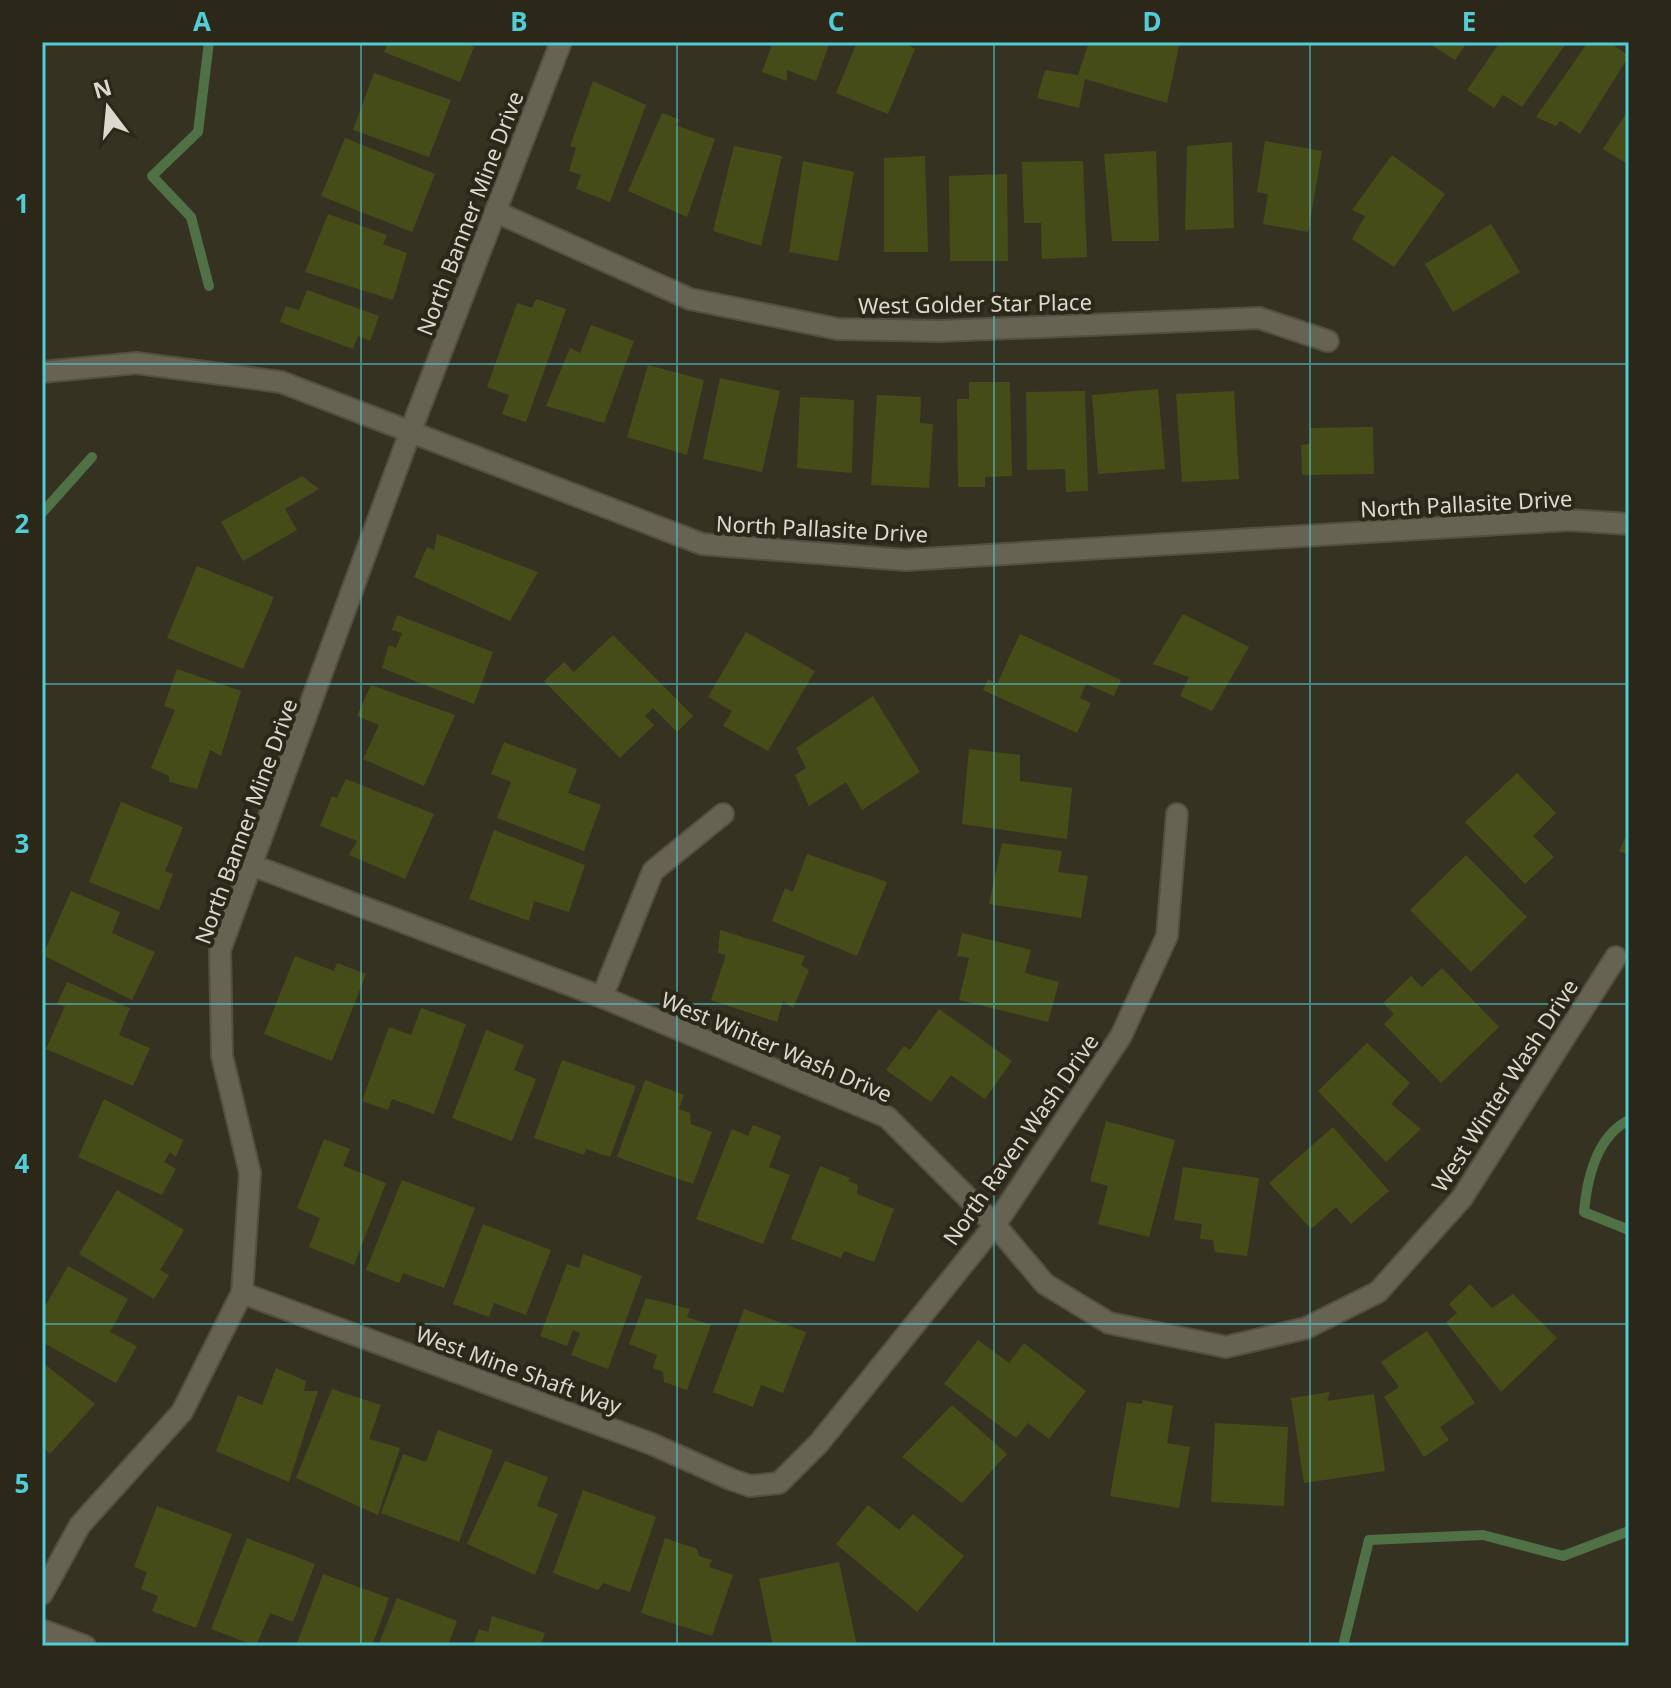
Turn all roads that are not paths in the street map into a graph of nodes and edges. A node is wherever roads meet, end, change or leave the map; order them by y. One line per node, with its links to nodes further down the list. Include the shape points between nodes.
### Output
1 (561, 42): 2 (street, North Banner Mine Drive)
2 (496, 212): 3 (street, West Golder Star Place, via 690,299 838,329 941,331 1259,318); 5 (street, North Banner Mine Drive)
3 (1328, 341)
4 (42, 372): 5 (street, North Pallasite Drive, via 136,363 281,382)
5 (411, 430): 6 (street, North Pallasite Drive, via 702,544 827,554 905,560 1569,520); 9 (street, North Banner Mine Drive)
6 (1629, 524)
7 (723, 814): 11 (street, via 653,871)
8 (1177, 814): 12 (street, North Raven Wash Drive, via 1167,936 1121,1036)
9 (254, 866): 11 (street, West Winter Wash Drive); 13 (street, North Banner Mine Drive, via 220,950 222,1056 250,1173)
10 (1616, 957): 12 (street, West Winter Wash Drive, via 1462,1198 1378,1292 1306,1328 1226,1347 1109,1323 1045,1284)
11 (602, 997): 12 (street, West Winter Wash Drive, via 887,1117)
12 (995, 1225): 14 (street, North Raven Wash Drive, via 819,1443)
13 (242, 1293): 14 (street, West Mine Shaft Way, via 652,1444 730,1479 750,1486); 15 (street, North Banner Mine Drive, via 182,1412 80,1525)
14 (779, 1483)
15 (42, 1594)
16 (42, 1630): 17 (street)
17 (85, 1646)

